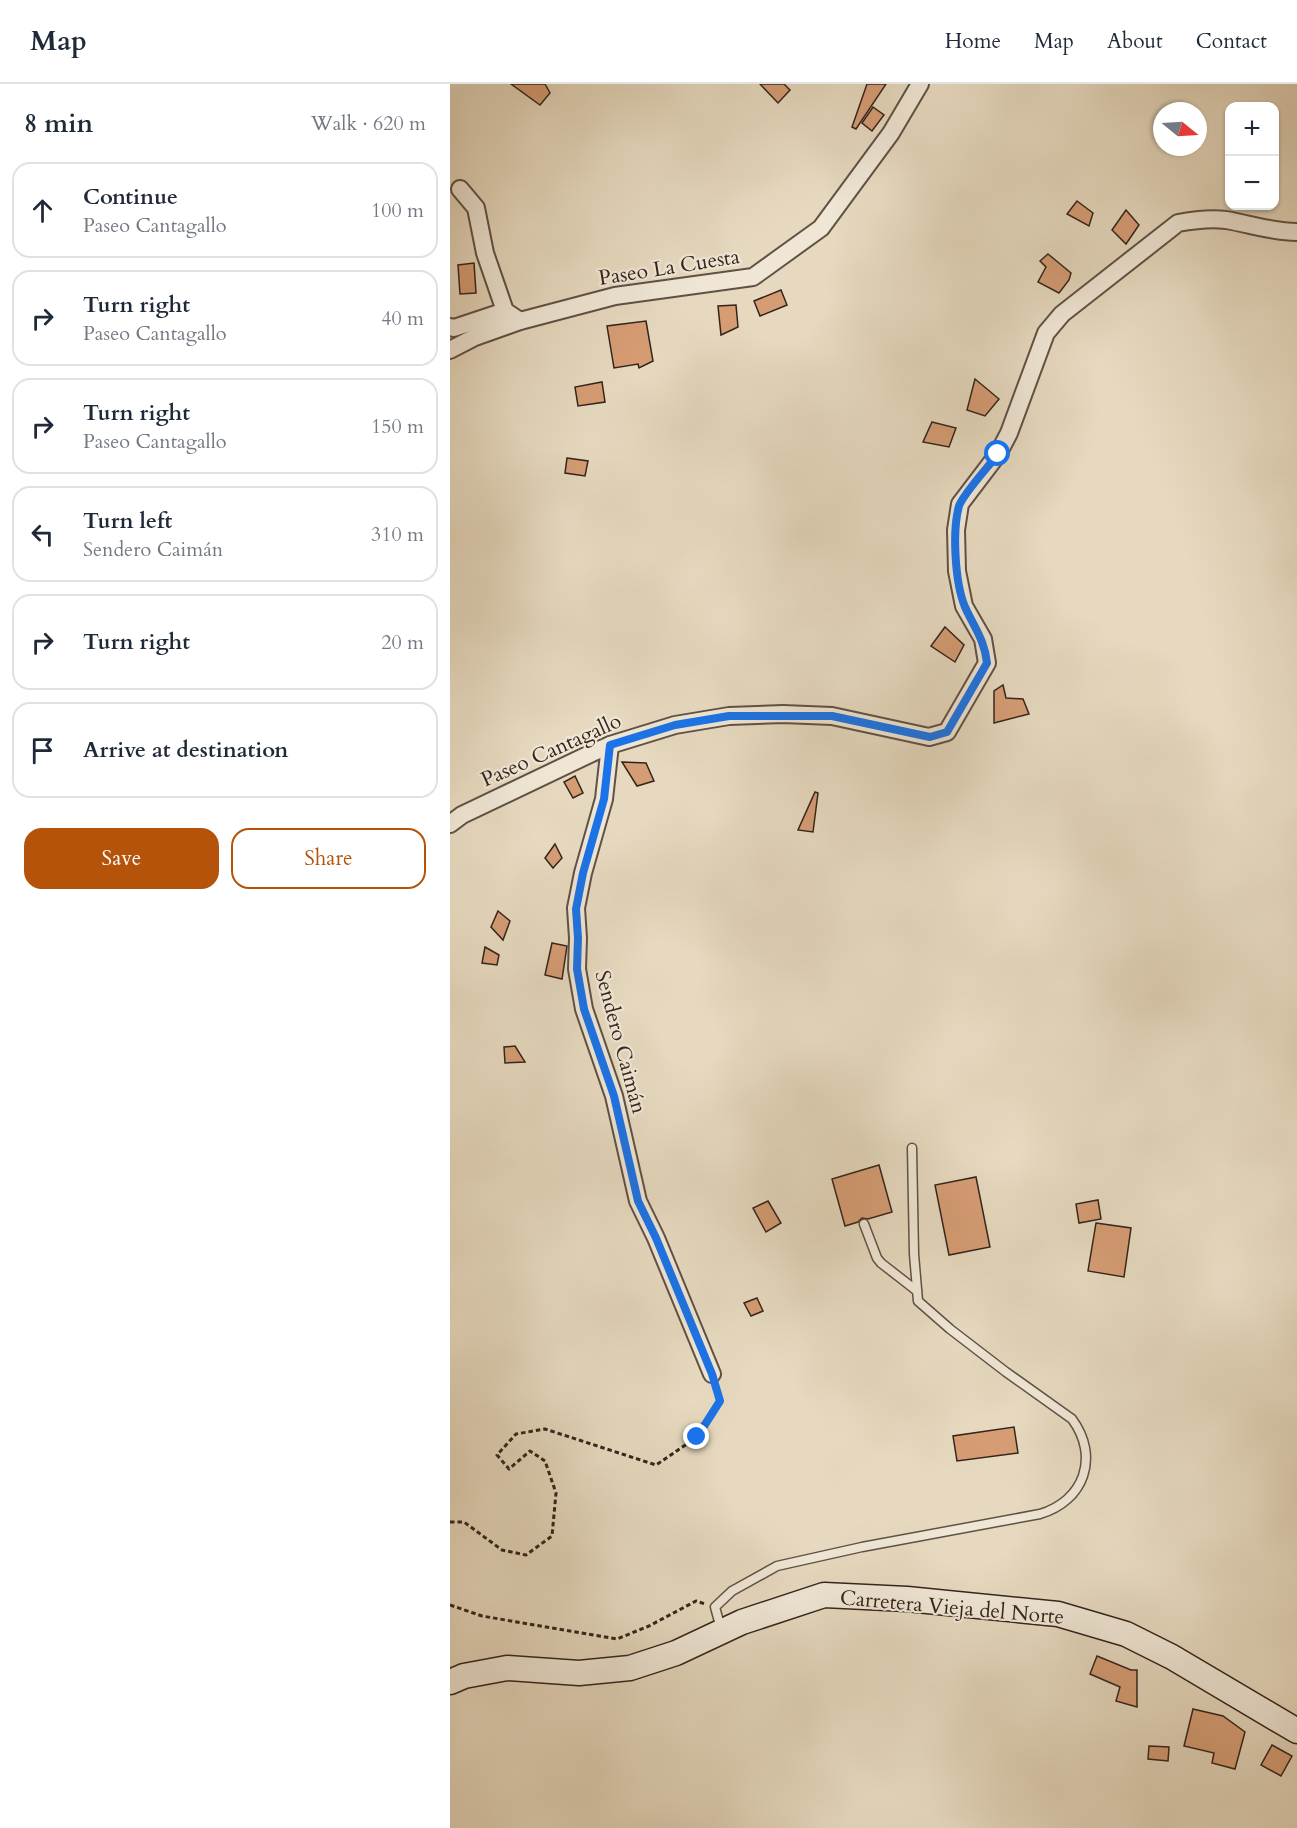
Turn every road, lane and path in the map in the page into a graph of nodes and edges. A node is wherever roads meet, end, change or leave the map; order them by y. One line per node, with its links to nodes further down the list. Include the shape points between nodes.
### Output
1 (920, 84): 5 (street, Paseo La Cuesta, via 891,132 821,228 753,277 615,296)
2 (460, 189): 4 (street, via 476,208 485,253)
3 (1297, 232): 8 (street, Paseo Cantagallo, via 1224,220 1178,223 1062,314 1046,333 1009,433 960,504 957,571 964,606 982,639 987,663 947,732 930,737 832,716 729,716 675,725)
4 (505, 311): 5 (street); 6 (street)
5 (520, 321): 7 (street, Paseo La Cuesta)
6 (450, 327)
7 (450, 350)
8 (610, 745): 9 (street, Paseo Cantagallo, via 462,814); 13 (street, Sendero Caimán, via 604,799 576,909 577,969 584,1009 614,1096 638,1201)
9 (450, 825)
10 (912, 1148): 12 (lane)
11 (864, 1224): 12 (lane, via 877,1258)
12 (917, 1291): 16 (lane, via 918,1301 950,1329 1072,1419 1086,1448 1085,1469 1078,1487 1066,1502 1040,1514 777,1566 732,1591)
13 (712, 1374): 14 (path, via 720,1401 697,1437 656,1465 545,1429 516,1434 497,1455 509,1469 530,1451 545,1461 556,1493 552,1536 526,1555 502,1550 464,1522)
14 (450, 1522)
15 (450, 1605): 16 (path, via 482,1616 617,1639 696,1602)
16 (715, 1607): 17 (lane)
17 (722, 1632): 18 (street, Carretera Vieja del Norte, via 630,1668 579,1673 507,1668); 19 (street, Carretera Vieja del Norte, via 824,1595 1058,1614 1126,1634)
18 (450, 1682)
19 (1297, 1731)

